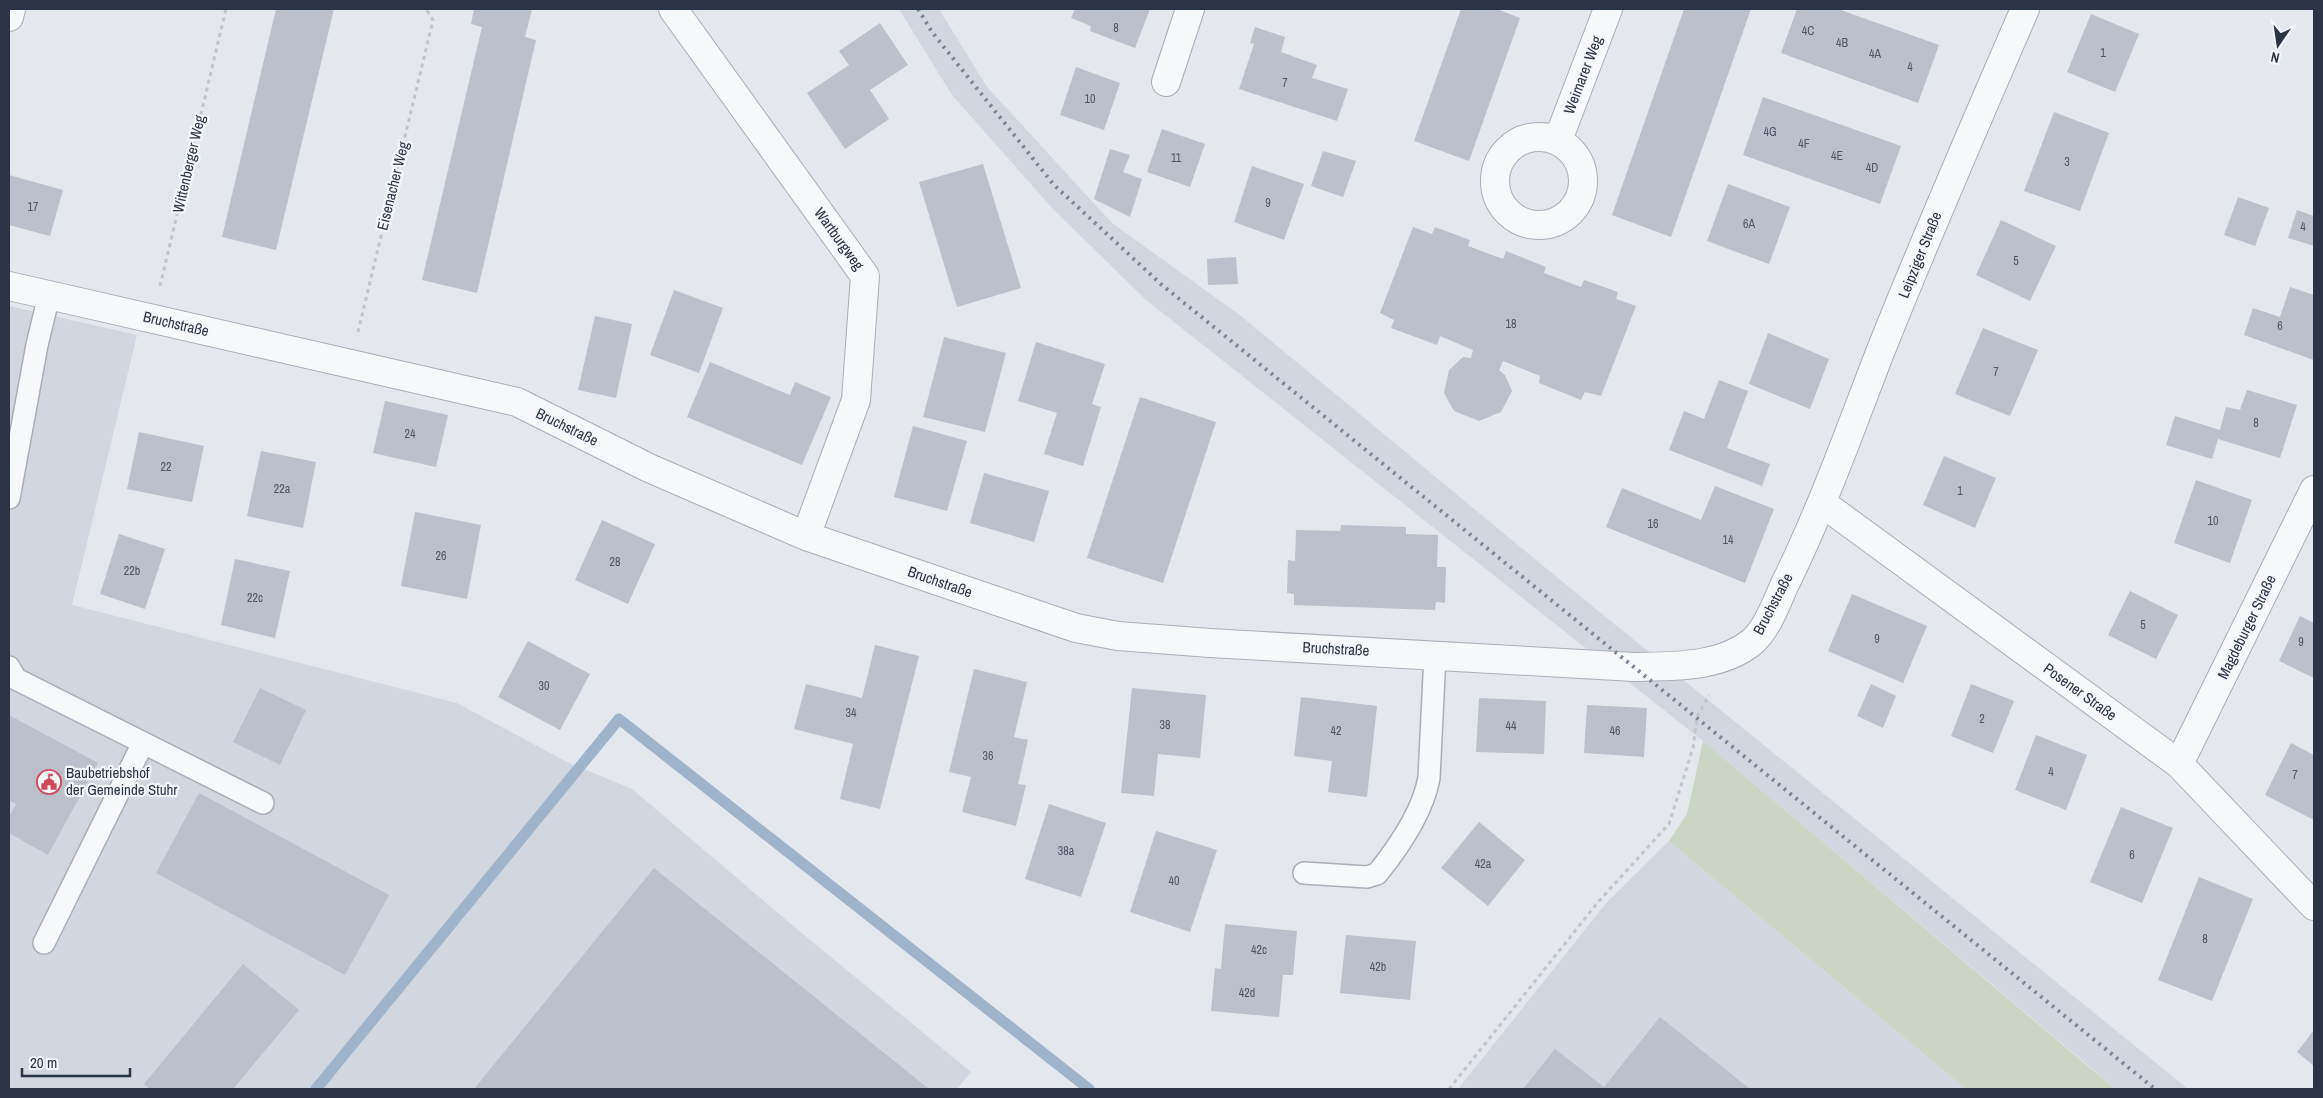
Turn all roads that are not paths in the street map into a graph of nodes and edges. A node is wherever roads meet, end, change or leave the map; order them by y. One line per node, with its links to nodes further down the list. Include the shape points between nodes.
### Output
1 (11, 9): 6 (street)
2 (673, 9): 14 (street, Wartburgweg, via 865,276 856,400)
3 (1190, 9): 7 (street)
4 (1608, 9): 8 (street, Weimarer Weg)
5 (2025, 9): 13 (street, Leipziger Straße, via 1938,208)
6 (9, 17)
7 (1166, 82)
8 (1558, 140)
9 (9, 286): 10 (street, Bruchstraße)
10 (49, 295): 12 (lane); 14 (street, Bruchstraße, via 517,402 649,468)
11 (2314, 490): 18 (street, Magdeburger Straße)
12 (9, 498)
13 (1822, 503): 15 (street, Bruchstraße, via 1762,630 1736,653 1714,661 1634,667); 18 (street, Posener Straße)
14 (806, 536): 15 (street, Bruchstraße, via 1076,628 1118,636)
15 (1435, 655): 20 (lane, via 1429,778 1426,796 1417,812 1377,874 1367,877)
16 (9, 667): 17 (lane, via 16,679)
17 (143, 743): 19 (lane); 22 (lane)
18 (2180, 764): 21 (street, Posener Straße)
19 (263, 803)
20 (1304, 873)
21 (2314, 906)
22 (44, 943)

